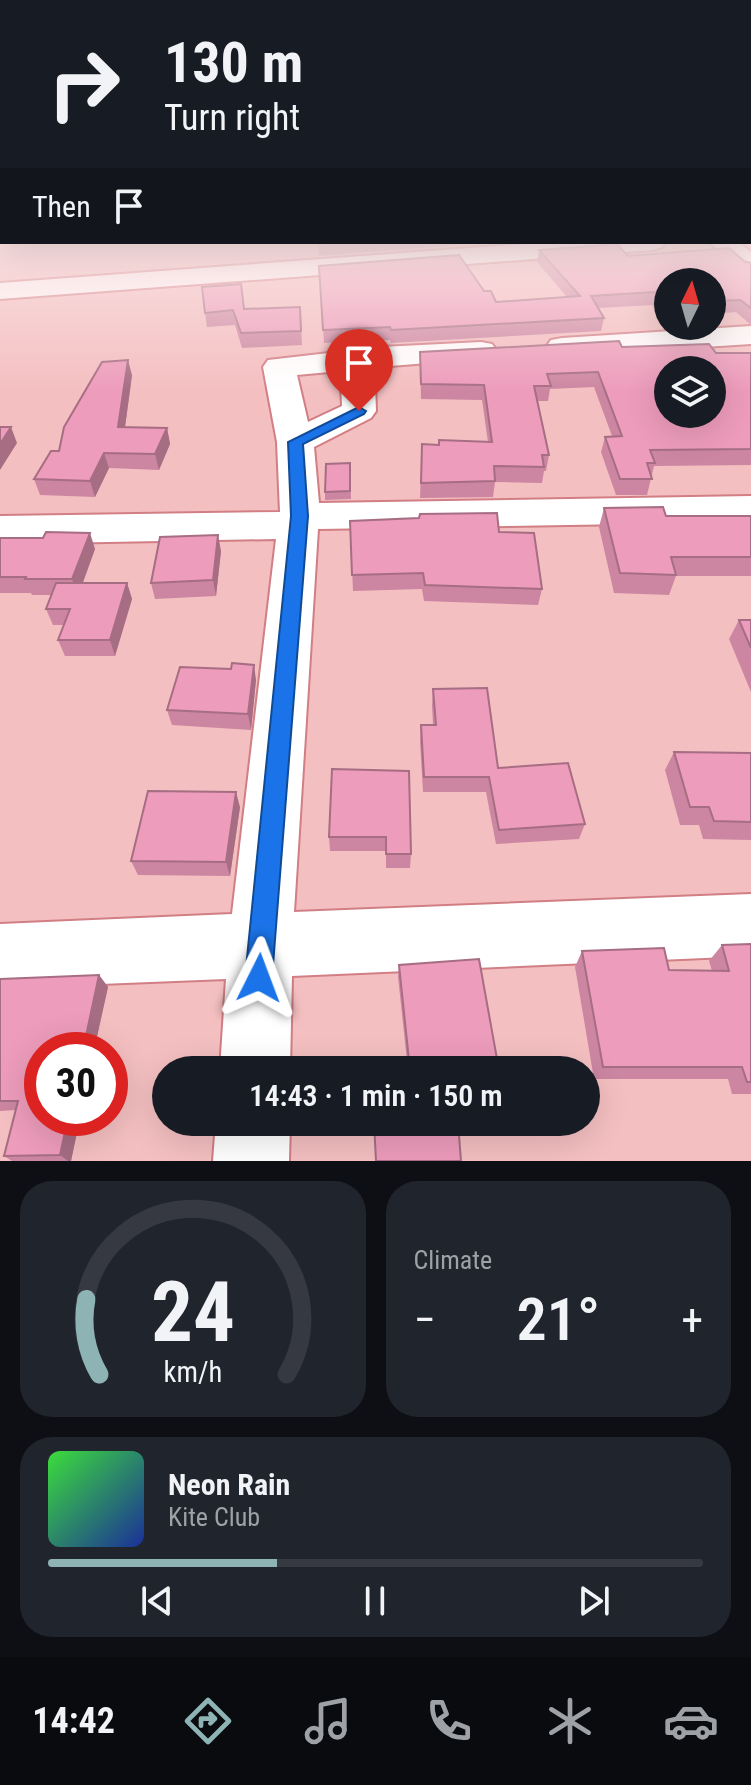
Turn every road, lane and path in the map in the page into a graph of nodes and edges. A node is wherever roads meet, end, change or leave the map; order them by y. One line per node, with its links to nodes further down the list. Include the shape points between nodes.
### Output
1 (52, 284): 2 (street)
2 (0, 291)
3 (751, 335): 4 (street)
4 (381, 357): 5 (street, via 358,381 359,411); 5 (street, via 279,367)
5 (295, 442): 7 (street)
6 (751, 509): 7 (street)
7 (299, 520): 8 (street); 10 (street)
8 (0, 530)
9 (751, 925): 10 (street)
10 (260, 947): 11 (street); 12 (street)
11 (0, 956)
12 (256, 1056)
13 (252, 1136): 14 (street)
14 (251, 1161)

